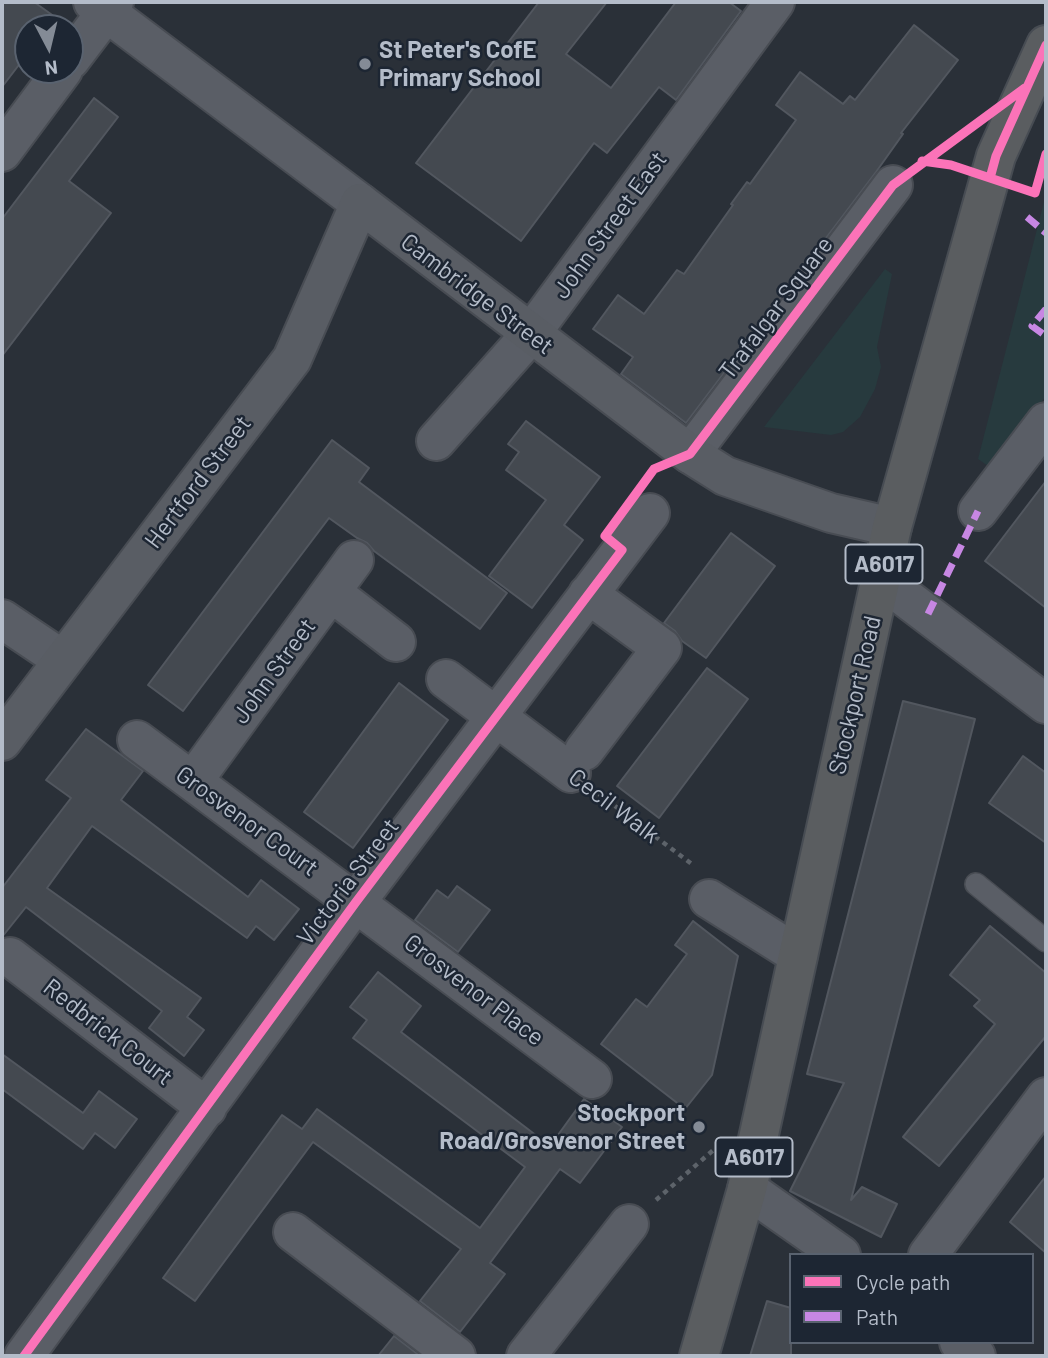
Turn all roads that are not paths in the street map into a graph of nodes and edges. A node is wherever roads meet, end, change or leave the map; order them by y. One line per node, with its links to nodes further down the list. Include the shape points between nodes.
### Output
1 (775, 2): 10 (street, John Street East)
2 (104, 5): 3 (street); 9 (street, Cambridge Street)
3 (84, 37)
4 (1046, 45): 6 (highway, Stockport Road / A6017)
5 (53, 84): 7 (street)
6 (1036, 93): 16 (highway, Stockport Road / A6017, via 996,156)
7 (2, 152)
8 (893, 185): 13 (street, Trafalgar Square)
9 (360, 203): 10 (street, Cambridge Street); 23 (street, Hertford Street, via 292,359)
10 (530, 334): 12 (street, John Street East); 13 (street, Cambridge Street)
11 (1046, 422): 14 (street)
12 (436, 441)
13 (690, 454): 16 (street, Cambridge Street, via 725,476 824,510)
14 (978, 511)
15 (650, 513): 20 (street, Victoria Street)
16 (892, 527): 18 (highway, Stockport Road / A6017)
17 (354, 560): 19 (street, John Street)
18 (881, 579): 25 (street); 34 (highway, Stockport Road / A6017)
19 (331, 592): 22 (street); 29 (street, John Street)
20 (588, 594): 26 (street, Victoria Street); 26 (street, Cecil Walk, via 663,648 578,762)
21 (2, 619): 23 (street)
22 (397, 642)
23 (63, 660): 28 (street, Hertford Street)
24 (446, 679): 26 (street, Cecil Walk)
25 (1046, 704)
26 (496, 717): 32 (street, Victoria Street)
27 (137, 740): 29 (street, Grosvenor Court)
28 (2, 741)
29 (193, 781): 32 (street, Grosvenor Court)
30 (976, 884): 33 (lane)
31 (709, 899): 34 (street)
32 (356, 902): 36 (street, Grosvenor Place); 38 (street, Victoria Street)
33 (1046, 941)
34 (798, 955): 39 (highway, Stockport Road / A6017)
35 (10, 957): 38 (street, Redbrick Court)
36 (592, 1079)
37 (1046, 1097): 43 (street)
38 (207, 1108): 45 (street, Victoria Street)
39 (747, 1189): 42 (street); 48 (highway, Stockport Road / A6017)
40 (629, 1224): 47 (street)
41 (293, 1232): 46 (street)
42 (838, 1253)
43 (929, 1253)
44 (961, 1344): 49 (street)
45 (24, 1356)
46 (456, 1356)
47 (526, 1356)
48 (699, 1356)
49 (976, 1356)

